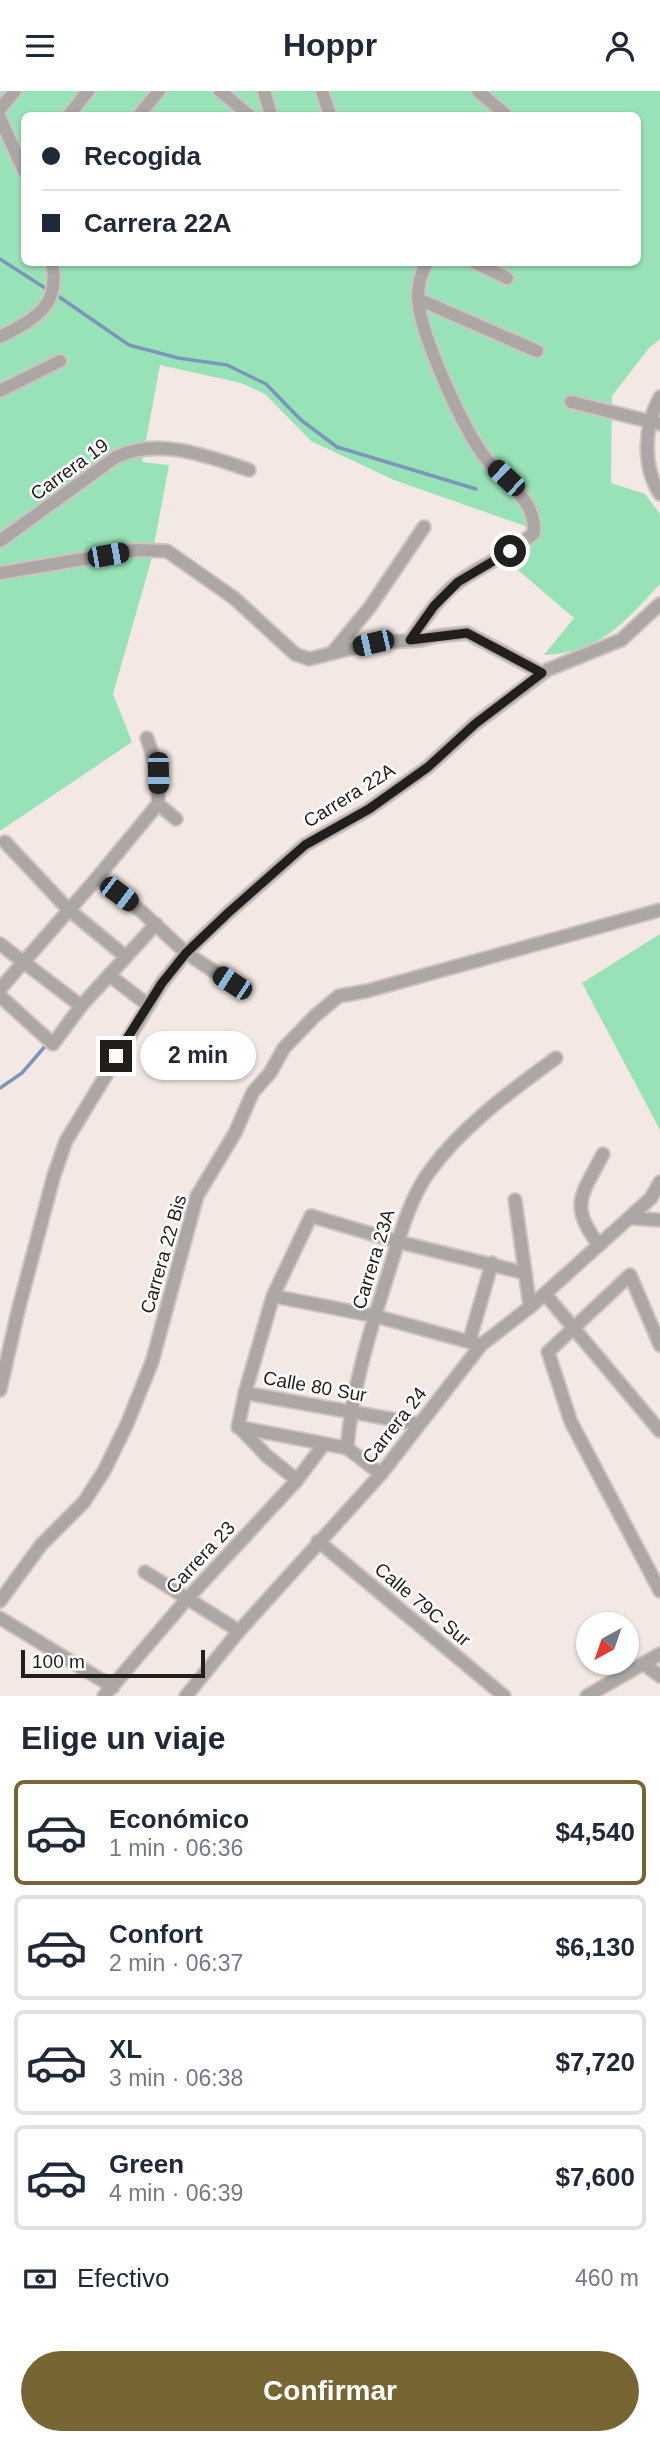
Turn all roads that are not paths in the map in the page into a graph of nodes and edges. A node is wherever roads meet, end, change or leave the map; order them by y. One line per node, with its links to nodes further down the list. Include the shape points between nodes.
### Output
1 (15, 91): 8 (street)
2 (88, 91): 9 (street)
3 (159, 91): 10 (street)
4 (220, 91): 11 (street)
5 (264, 91): 12 (street)
6 (322, 91): 13 (street)
7 (478, 91): 14 (street)
8 (0, 109)
9 (71, 112)
10 (147, 112)
11 (245, 112)
12 (270, 112)
13 (329, 112)
14 (502, 112)
15 (0, 118): 16 (street)
16 (21, 164)
17 (52, 266): 22 (street, via 55,289 48,304 24,325)
18 (425, 266): 21 (street)
19 (482, 266): 20 (street)
20 (506, 278)
21 (418, 299): 23 (street); 35 (street, via 439,366 474,441 527,502 535,519 534,533 458,582)
22 (3, 331)
23 (537, 351)
24 (60, 361): 25 (street)
25 (0, 391)
26 (660, 397): 28 (street)
27 (571, 402): 28 (street)
28 (655, 423): 30 (street, via 647,467)
29 (248, 470): 32 (street, Carrera 19, via 197,453 131,450)
30 (660, 494)
31 (424, 527): 36 (street, via 370,607)
32 (0, 541)
33 (0, 573): 36 (street, via 136,550 167,551 234,598 295,654 309,659)
34 (660, 604): 37 (street, Carrera 22A, via 621,640)
35 (410, 640): 36 (street); 37 (street, via 467,633)
36 (332, 653)
37 (542, 673): 47 (street, Carrera 22A, via 428,767 369,809 305,845)
38 (147, 738): 39 (street, via 158,773)
39 (158, 804): 40 (street); 42 (street)
40 (176, 819)
41 (5, 842): 43 (street)
42 (97, 878): 43 (street); 45 (street)
43 (68, 909): 48 (street); 49 (street)
44 (660, 910): 87 (street, Carrera 22 Bis, via 340,996 304,1026 253,1092 235,1133 197,1196 152,1361 104,1471)
45 (156, 924): 47 (street); 48 (street)
46 (0, 944): 49 (street)
47 (186, 953): 51 (street); 54 (street, Carrera 22A)
48 (126, 957): 50 (street)
49 (23, 960): 52 (street); 55 (street)
50 (109, 975): 54 (street); 55 (street)
51 (232, 983)
52 (0, 989)
53 (0, 996): 55 (street, via 54,1044)
54 (148, 1005): 73 (street, Carrera 22A, via 66,1141)
55 (81, 1006)
56 (556, 1058): 62 (street, Carrera 23A, via 451,1145 407,1210)
57 (603, 1154): 63 (street, via 580,1207 583,1225)
58 (660, 1182): 60 (street, Carrera 24, via 651,1198)
59 (515, 1200): 65 (street)
60 (629, 1218): 61 (street); 63 (street, Carrera 24)
61 (660, 1220)
62 (398, 1242): 64 (street); 67 (street, via 311,1216); 69 (street, Carrera 23A)
63 (599, 1245): 66 (street, Carrera 24)
64 (492, 1263): 65 (street); 71 (street)
65 (525, 1273): 68 (street)
66 (545, 1294): 68 (street, Carrera 24); 70 (street)
67 (273, 1296): 69 (street); 74 (street)
68 (530, 1307): 71 (street, Carrera 24)
69 (375, 1316): 71 (street); 75 (street, Carrera 23A)
70 (574, 1328): 72 (street, via 630,1275); 78 (street); 85 (street, via 548,1352 571,1422)
71 (475, 1343): 76 (street, Carrera 24)
72 (660, 1345)
73 (0, 1390)
74 (245, 1393): 75 (street, Calle 80 Sur); 77 (street)
75 (350, 1412): 76 (street, Calle 80 Sur); 80 (street, Carrera 23A)
76 (419, 1424): 81 (street, Carrera 24)
77 (238, 1427): 79 (street); 82 (street)
78 (660, 1431)
79 (324, 1444): 80 (street); 82 (street, Carrera 23)
80 (347, 1448): 81 (street)
81 (381, 1474): 83 (street, Carrera 24)
82 (297, 1480): 86 (street, Carrera 23)
83 (318, 1541): 89 (street, Carrera 24); 96 (street, Calle 79C Sur)
84 (145, 1572): 86 (street)
85 (660, 1591)
86 (187, 1599): 89 (street); 93 (street, Carrera 23)
87 (0, 1601)
88 (0, 1618): 93 (street)
89 (239, 1631): 95 (street, Carrera 24)
90 (660, 1654): 91 (street)
91 (644, 1664): 92 (street); 94 (street)
92 (660, 1676)
93 (108, 1691)
94 (592, 1695)
95 (186, 1696)
96 (503, 1696)

